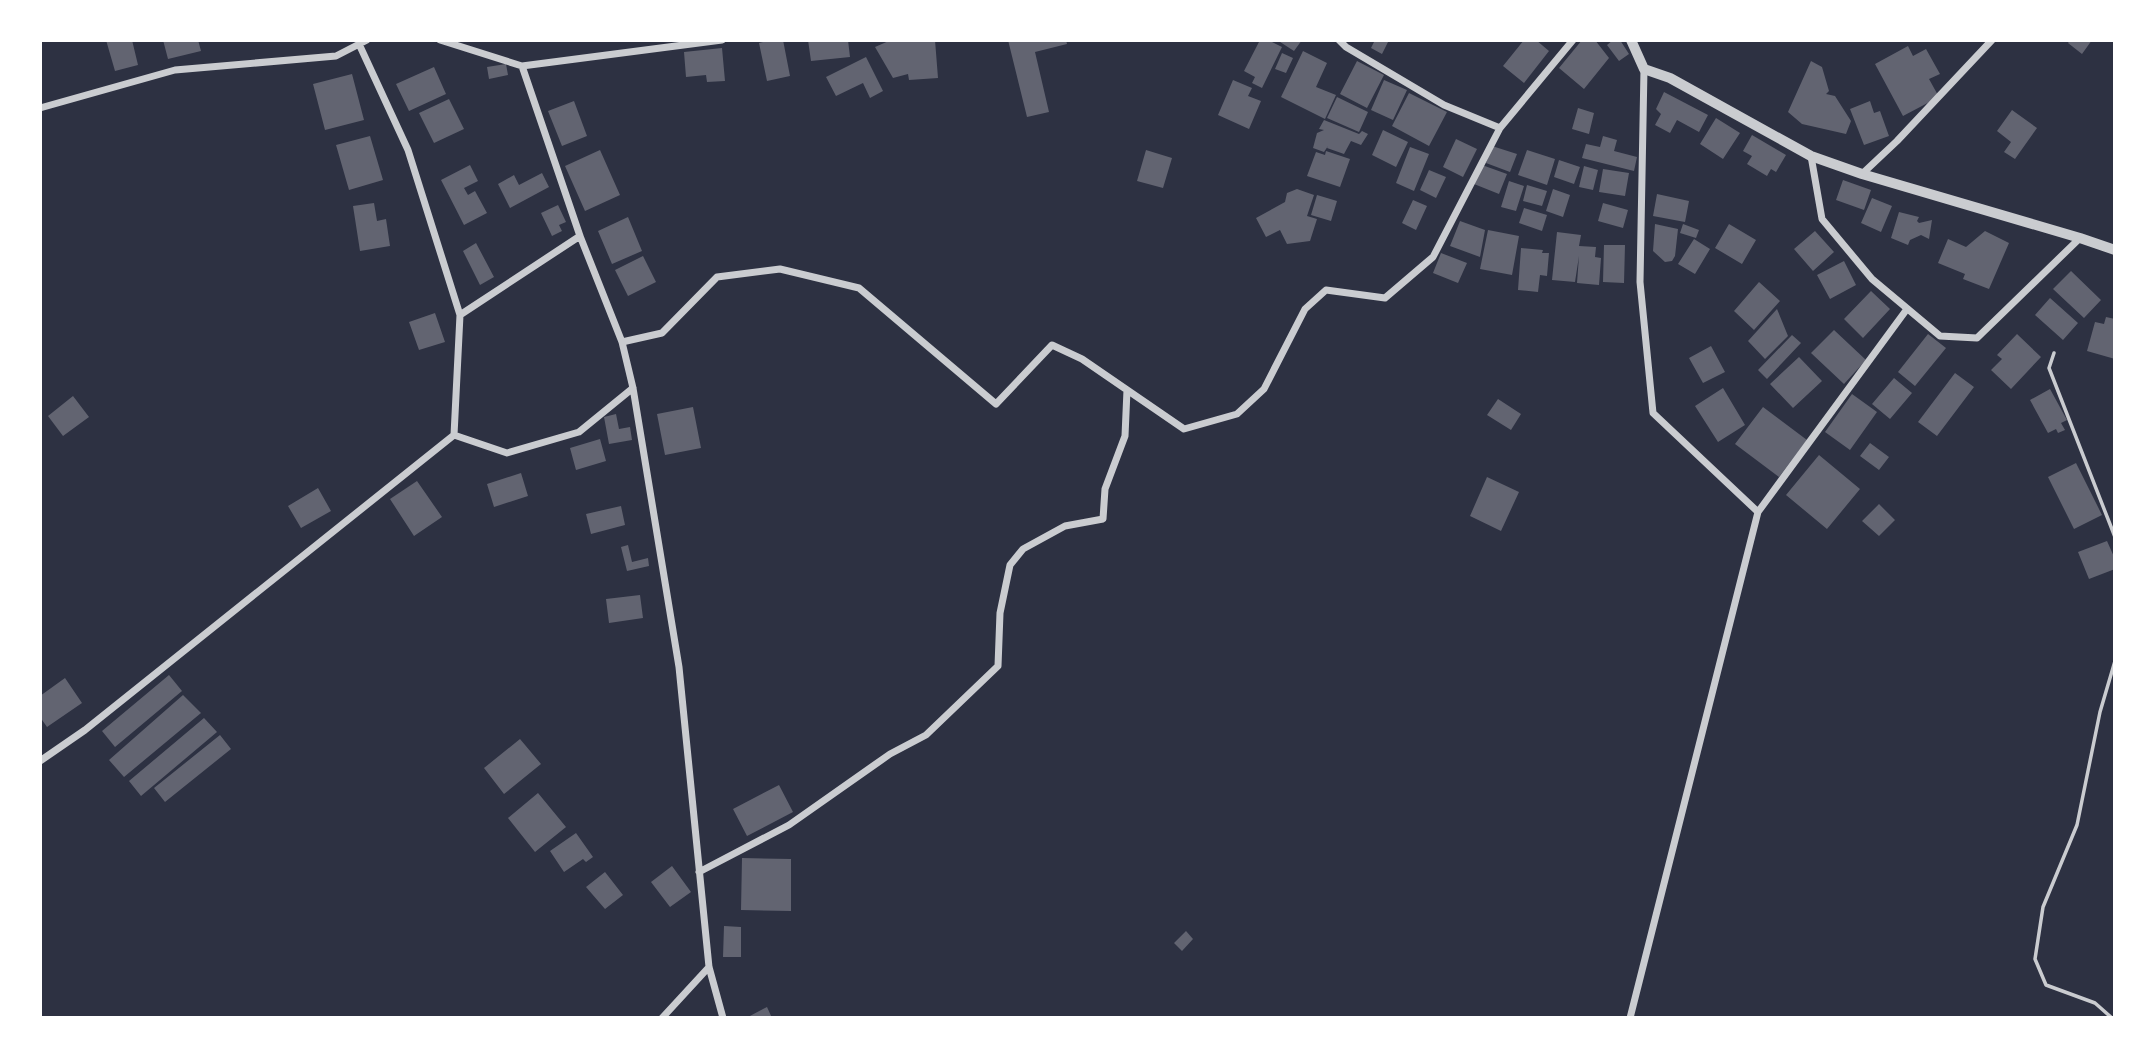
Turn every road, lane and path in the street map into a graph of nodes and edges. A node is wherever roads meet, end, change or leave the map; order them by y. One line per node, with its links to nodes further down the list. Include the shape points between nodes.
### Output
1 (440, 40): 8 (street)
2 (722, 40): 8 (street)
3 (1339, 40): 11 (street, via 1444,105)
4 (1573, 40): 11 (street)
5 (1631, 40): 9 (street)
6 (1992, 40): 13 (street)
7 (363, 42): 10 (street, via 336,56 175,70); 18 (street, via 408,150)
8 (522, 66): 14 (street)
9 (1644, 69): 12 (street, via 1670,78); 24 (street, via 1640,282 1653,413)
10 (40, 108)
11 (1500, 128): 22 (street, via 1433,257 1385,298 1326,290 1305,309 1264,389 1237,414 1184,429)
12 (1811, 156): 13 (street); 17 (street, via 1822,219 1872,279)
13 (1862, 174): 15 (street)
14 (580, 236): 18 (street); 19 (street)
15 (2080, 238): 16 (street); 17 (street, via 1977,338 1940,336)
16 (2115, 250)
17 (1907, 309): 24 (street)
18 (460, 315): 23 (street)
19 (622, 342): 21 (street); 22 (street, via 662,333 717,277 780,269 859,288 996,404 1052,345)
20 (2054, 353): 25 (lane, via 2049,368)
21 (633, 388): 23 (street, via 579,432 507,453); 28 (street, via 679,667)
22 (1127, 390): 28 (street, via 1125,436 1105,489 1103,519 1065,526 1023,549 1010,565 1000,613 998,666 926,735 890,754 789,825)
23 (454, 435): 27 (street)
24 (1758, 512): 32 (street)
25 (2115, 537)
26 (2115, 661): 33 (lane, via 2077,825 2043,907 2035,958 2046,985 2095,1003)
27 (40, 761)
28 (699, 872): 29 (street)
29 (709, 967): 30 (street); 31 (street)
30 (662, 1018)
31 (723, 1018)
32 (1630, 1018)
33 (2112, 1018)

